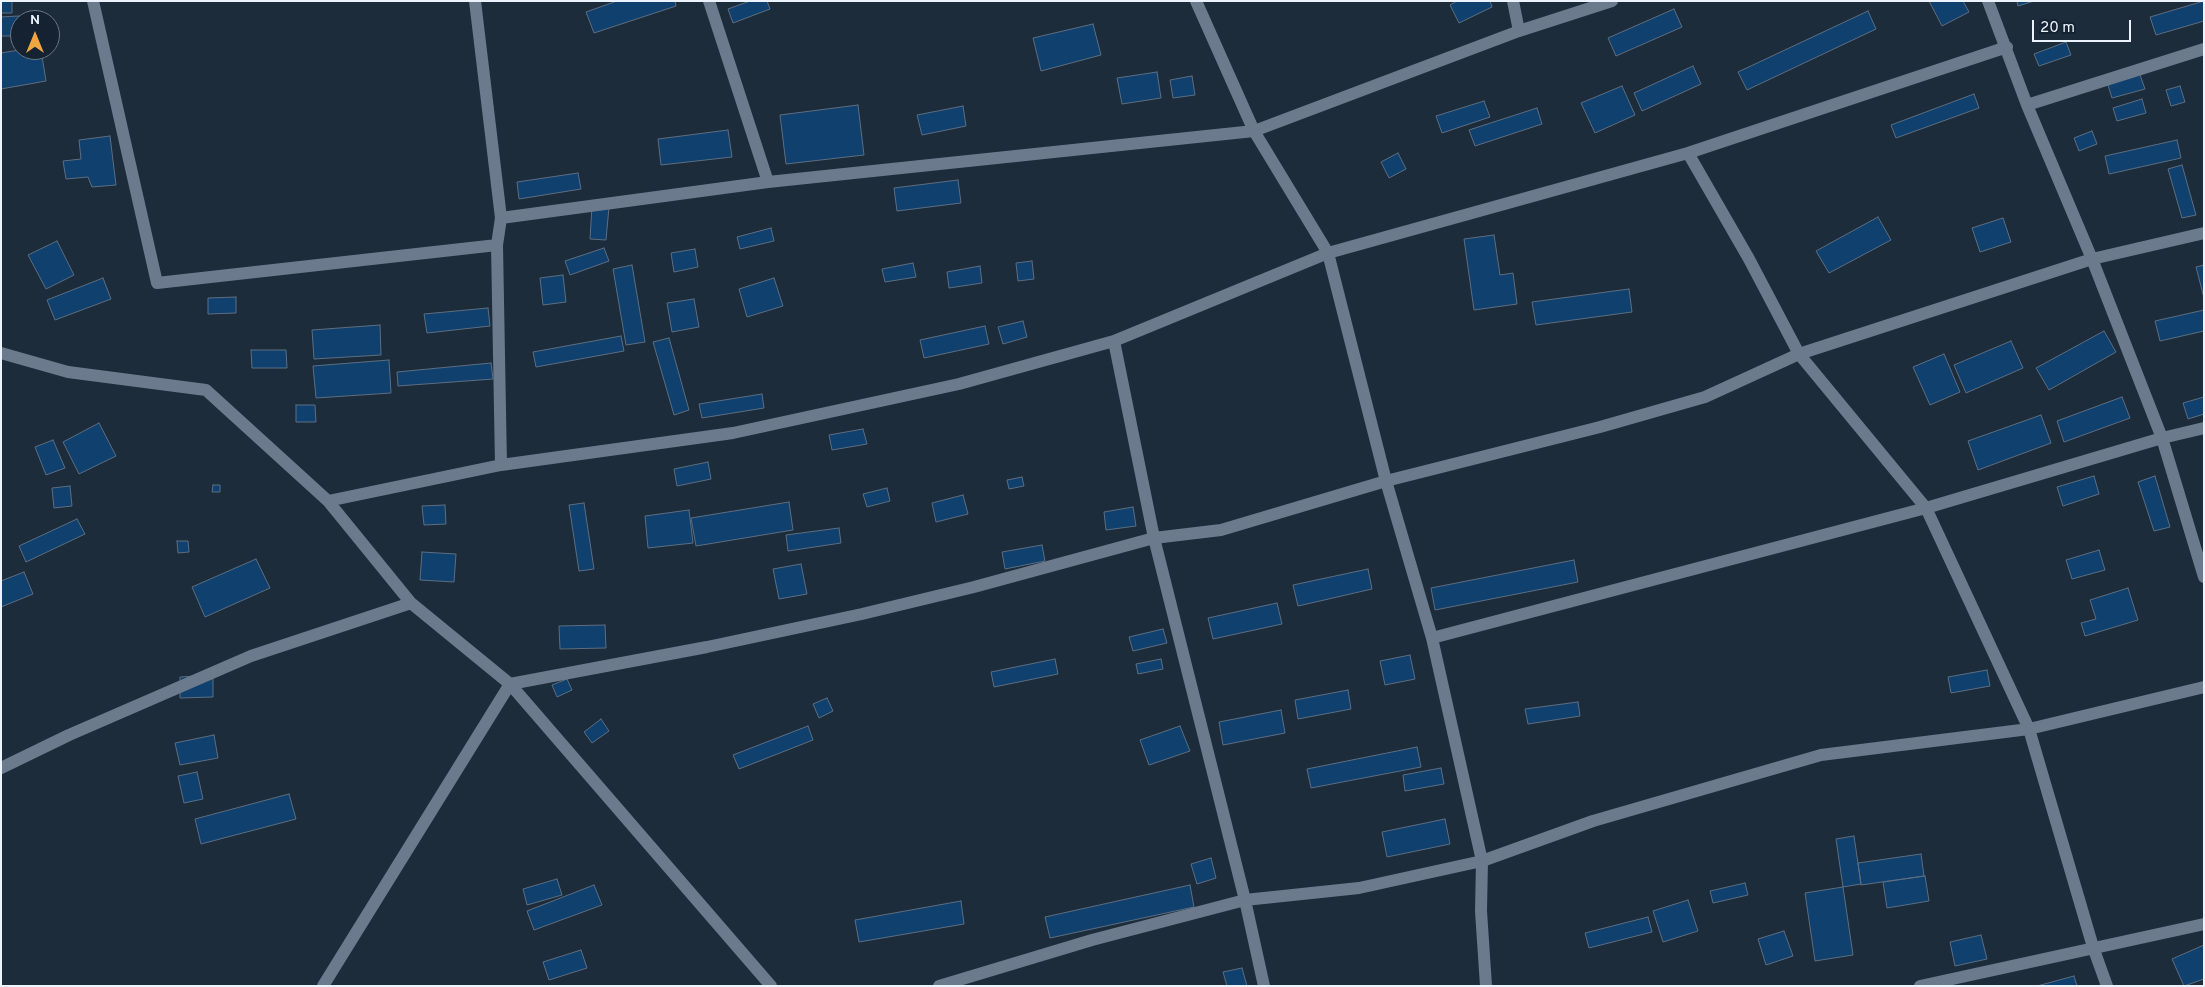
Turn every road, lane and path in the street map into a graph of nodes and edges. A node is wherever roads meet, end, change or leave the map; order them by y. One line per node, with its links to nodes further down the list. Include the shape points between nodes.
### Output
1 (93, 1): 17 (street, via 157,283)
2 (475, 1): 15 (street)
3 (709, 1): 14 (street)
4 (1196, 1): 12 (street)
5 (1513, 1): 8 (street)
6 (1612, 1): 8 (street)
7 (1988, 1): 9 (street)
8 (1519, 31): 12 (street)
9 (2007, 47): 11 (street); 13 (street)
10 (2204, 49): 11 (street)
11 (2027, 106): 19 (street)
12 (1254, 131): 14 (street); 18 (street)
13 (1688, 153): 18 (street); 22 (street)
14 (768, 182): 15 (street)
15 (501, 218): 17 (street)
16 (2204, 233): 19 (street)
17 (497, 245): 25 (street)
18 (1328, 253): 20 (street); 26 (street)
19 (2092, 259): 22 (street); 24 (street)
20 (1114, 341): 25 (street, via 959,384 733,433); 29 (street)
21 (1, 353): 27 (street, via 68,372 206,390)
22 (1799, 354): 26 (street, via 1705,397); 28 (street)
23 (2204, 428): 24 (street)
24 (2162, 438): 28 (street); 30 (street)
25 (501, 465): 27 (street)
26 (1386, 481): 29 (street, via 1220,530); 32 (street)
27 (328, 502): 31 (street)
28 (1926, 508): 32 (street); 35 (street)
29 (1154, 538): 33 (street, via 862,614); 38 (street)
30 (2204, 577)
31 (411, 603): 33 (street); 36 (street, via 251,656)
32 (1432, 638): 37 (street)
33 (510, 684): 41 (street); 42 (street)
34 (2204, 687): 35 (street)
35 (2030, 729): 37 (street, via 1821,755 1593,821); 40 (street)
36 (1, 768)
37 (1482, 862): 38 (street, via 1359,888); 45 (street, via 1481,911)
38 (1245, 900): 43 (street, via 1092,940); 44 (street)
39 (2204, 924): 40 (street)
40 (2093, 947): 46 (street); 47 (street)
41 (323, 986)
42 (771, 986)
43 (939, 986)
44 (1264, 986)
45 (1486, 986)
46 (1920, 986)
47 (2107, 986)

